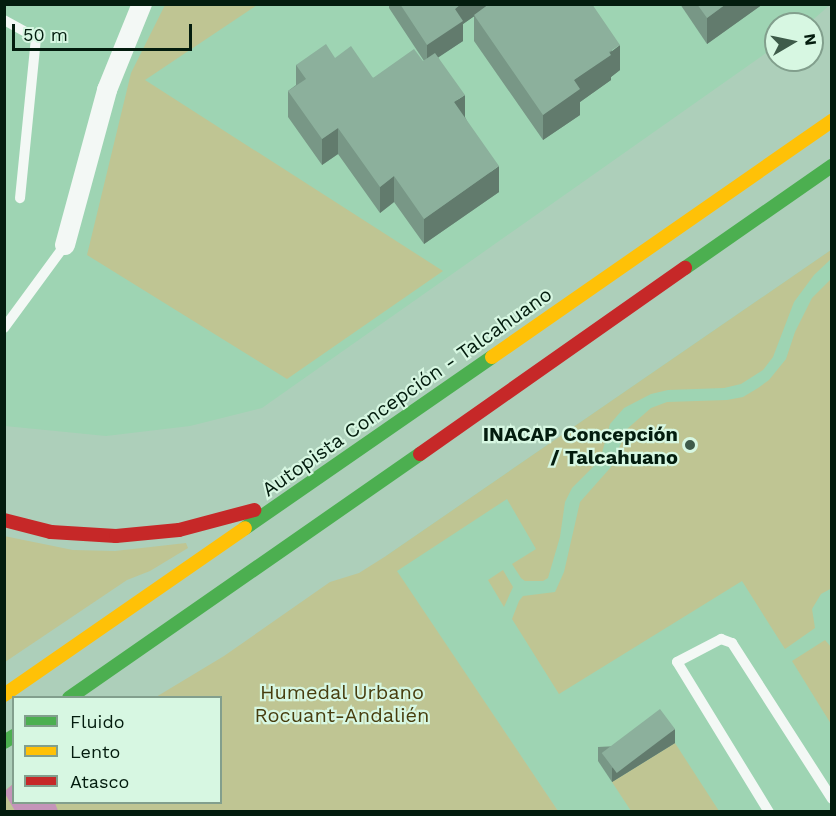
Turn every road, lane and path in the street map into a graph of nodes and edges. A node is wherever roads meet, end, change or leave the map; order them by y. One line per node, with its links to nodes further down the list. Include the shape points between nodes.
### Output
1 (142, 4): 6 (street, via 107,90)
2 (4, 20): 5 (lane, via 36,39)
3 (831, 121): 8 (main road, Autopista Concepción - Talcahuano)
4 (831, 166): 11 (main road)
5 (20, 198)
6 (65, 245): 7 (lane)
7 (4, 328)
8 (294, 494): 9 (main road, via 218,522 147,534 85,536); 10 (main road, Autopista Concepción - Talcahuano)
9 (4, 520)
10 (4, 695)
11 (72, 696)
12 (831, 799): 13 (lane, via 732,643 721,639 677,662)
13 (769, 812)

